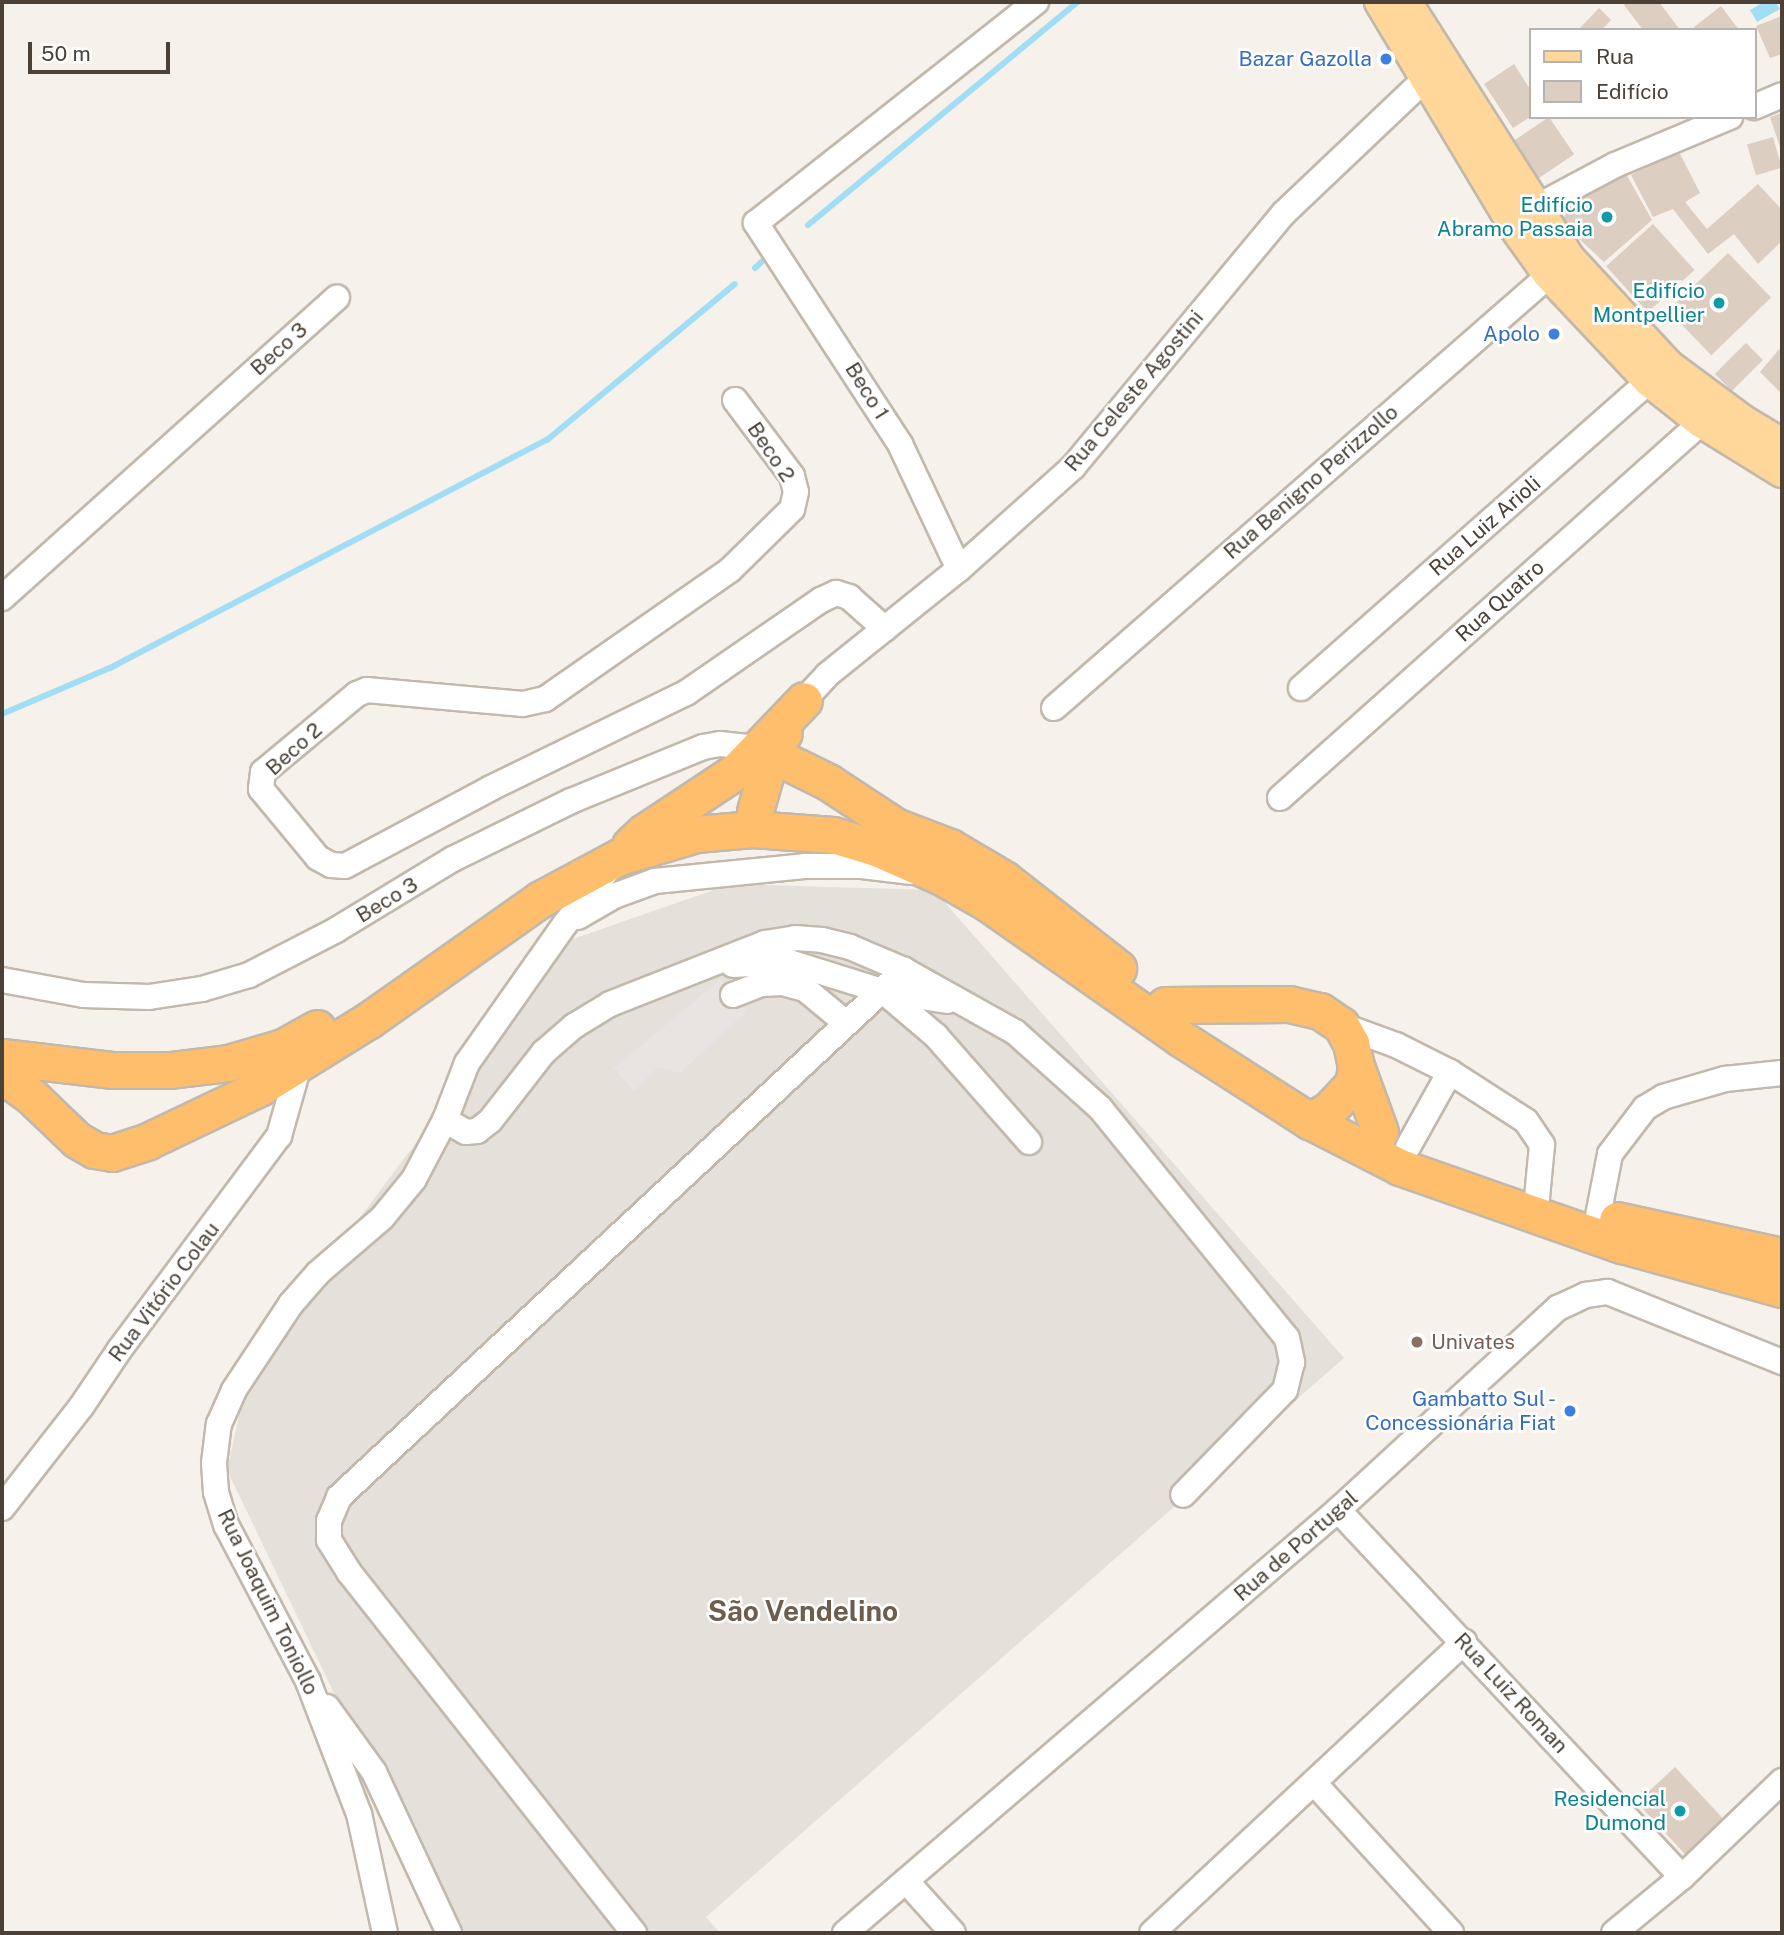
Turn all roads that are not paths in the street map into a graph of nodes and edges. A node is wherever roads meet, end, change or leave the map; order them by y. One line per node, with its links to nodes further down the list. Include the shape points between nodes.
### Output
1 (1036, 2): 16 (street, Beco 1, via 756,223 900,444)
2 (1380, 2): 4 (main road)
3 (1406, 2): 4 (main road)
4 (1434, 70): 8 (main road); 9 (main road); 16 (street, Rua Celeste Agostini, via 1284,213 1073,467)
5 (1782, 95): 6 (street)
6 (1756, 106)
7 (1725, 119): 8 (street, via 1615,165)
8 (1538, 206): 9 (main road)
9 (1551, 264): 11 (main road); 21 (street, Rua Benigno Perizzollo)
10 (337, 297): 17 (street, Beco 3)
11 (1659, 373): 13 (main road); 19 (street, Rua Luiz Arioli)
12 (735, 400): 18 (street, Beco 2, via 792,476 796,492 792,509 730,570 545,699 523,704 368,690 357,695 263,772 261,789 318,858 345,866 491,788 687,693 836,593 849,597)
13 (1711, 413): 14 (main road); 15 (main road); 24 (street, Rua Quatro)
14 (1782, 443)
15 (1782, 472)
16 (959, 569): 18 (street, Rua Celeste Agostini)
17 (2, 598)
18 (885, 629): 20 (street, Rua Celeste Agostini, via 827,675)
19 (1301, 688)
20 (804, 700): 22 (highway); 23 (highway, via 803,731)
21 (1054, 708)
22 (765, 750): 23 (highway); 25 (highway); 27 (highway); 33 (street, Beco 3, via 720,744 703,747 571,801 453,859 337,930 237,979 149,997 84,995)
23 (828, 782): 26 (highway)
24 (1280, 798)
25 (755, 811): 26 (highway); 27 (highway, via 702,817)
26 (895, 826): 37 (highway, via 950,847 1003,878)
27 (644, 832): 28 (highway); 44 (highway, via 586,851 528,883 370,996 283,1047 228,1063)
28 (619, 857): 29 (highway, via 696,834 753,829 833,835); 30 (street); 41 (highway, via 539,900 369,1020)
29 (942, 877): 30 (street, Rua Joaquim Toniollo, via 862,866 804,866 655,881 614,896); 49 (highway, via 986,902 1180,1038)
30 (565, 925): 50 (street, Rua Joaquim Toniollo, via 467,1063)
31 (701, 969): 32 (street, via 765,943 795,938 850,947); 34 (street, via 789,962); 50 (street, via 610,1004 574,1026 544,1052 477,1131 466,1132)
32 (904, 970): 34 (street); 36 (street)
33 (2, 980)
34 (882, 990): 36 (street); 38 (street); 53 (street, via 936,1036)
35 (733, 995): 38 (street, via 762,984 782,983 805,989)
36 (963, 1003): 61 (street, via 1015,1032 1100,1108 1287,1338 1293,1362 1285,1390)
37 (1165, 1005): 39 (highway, via 1289,1004 1320,1011); 49 (highway, via 1278,1080)
38 (846, 1023): 73 (street, via 339,1497 329,1521 330,1540 349,1572)
39 (1341, 1025): 42 (highway, via 1351,1042); 45 (street)
40 (2, 1057): 44 (highway)
41 (300, 1062): 48 (highway, via 200,1088 156,1093); 52 (highway, via 259,1088 137,1145 112,1153); 62 (street, Rua Vitório Colau, via 279,1136)
42 (1356, 1066): 49 (highway, via 1353,1084); 51 (highway)
43 (2, 1067): 48 (highway)
44 (113, 1070): 48 (highway, via 86,1077)
45 (1450, 1072): 51 (street); 54 (street, via 1526,1121 1537,1135 1542,1145)
46 (1782, 1073): 55 (street, via 1725,1079 1663,1097 1645,1108 1610,1154)
47 (2, 1074): 52 (highway)
48 (73, 1089): 52 (highway, via 68,1118)
49 (1320, 1115): 51 (highway); 57 (highway, via 1400,1167 1439,1183)
50 (445, 1120): 65 (street, Rua Joaquim Toniollo, via 414,1179 383,1218 318,1273 291,1304 234,1390 219,1424 216,1492 226,1525)
51 (1394, 1139): 54 (highway)
52 (77, 1140)
53 (1029, 1142)
54 (1537, 1198): 55 (highway)
55 (1598, 1216): 56 (highway)
56 (1782, 1256)
57 (1720, 1274): 58 (highway); 59 (highway)
58 (1782, 1289)
59 (1782, 1304)
60 (1782, 1362): 63 (street, Rua de Portugal, via 1608,1292 1586,1295 1558,1308)
61 (1183, 1494)
62 (2, 1507)
63 (1338, 1510): 64 (street, Rua Luiz Roman); 69 (street, Rua de Portugal)
64 (1464, 1642): 67 (street); 68 (street, Rua Luiz Roman)
65 (308, 1681): 71 (street, Rua Joaquim Toniollo, via 359,1814); 72 (street, via 374,1772)
66 (1782, 1781): 68 (street)
67 (1315, 1784): 76 (street); 77 (street)
68 (1682, 1877): 70 (street)
69 (906, 1881): 74 (street, Rua de Portugal); 75 (street)
70 (1645, 1908): 78 (street); 79 (street)
71 (385, 1933)
72 (449, 1933)
73 (634, 1933)
74 (845, 1933)
75 (953, 1933)
76 (1153, 1933)
77 (1451, 1933)
78 (1614, 1933)
79 (1644, 1933)

